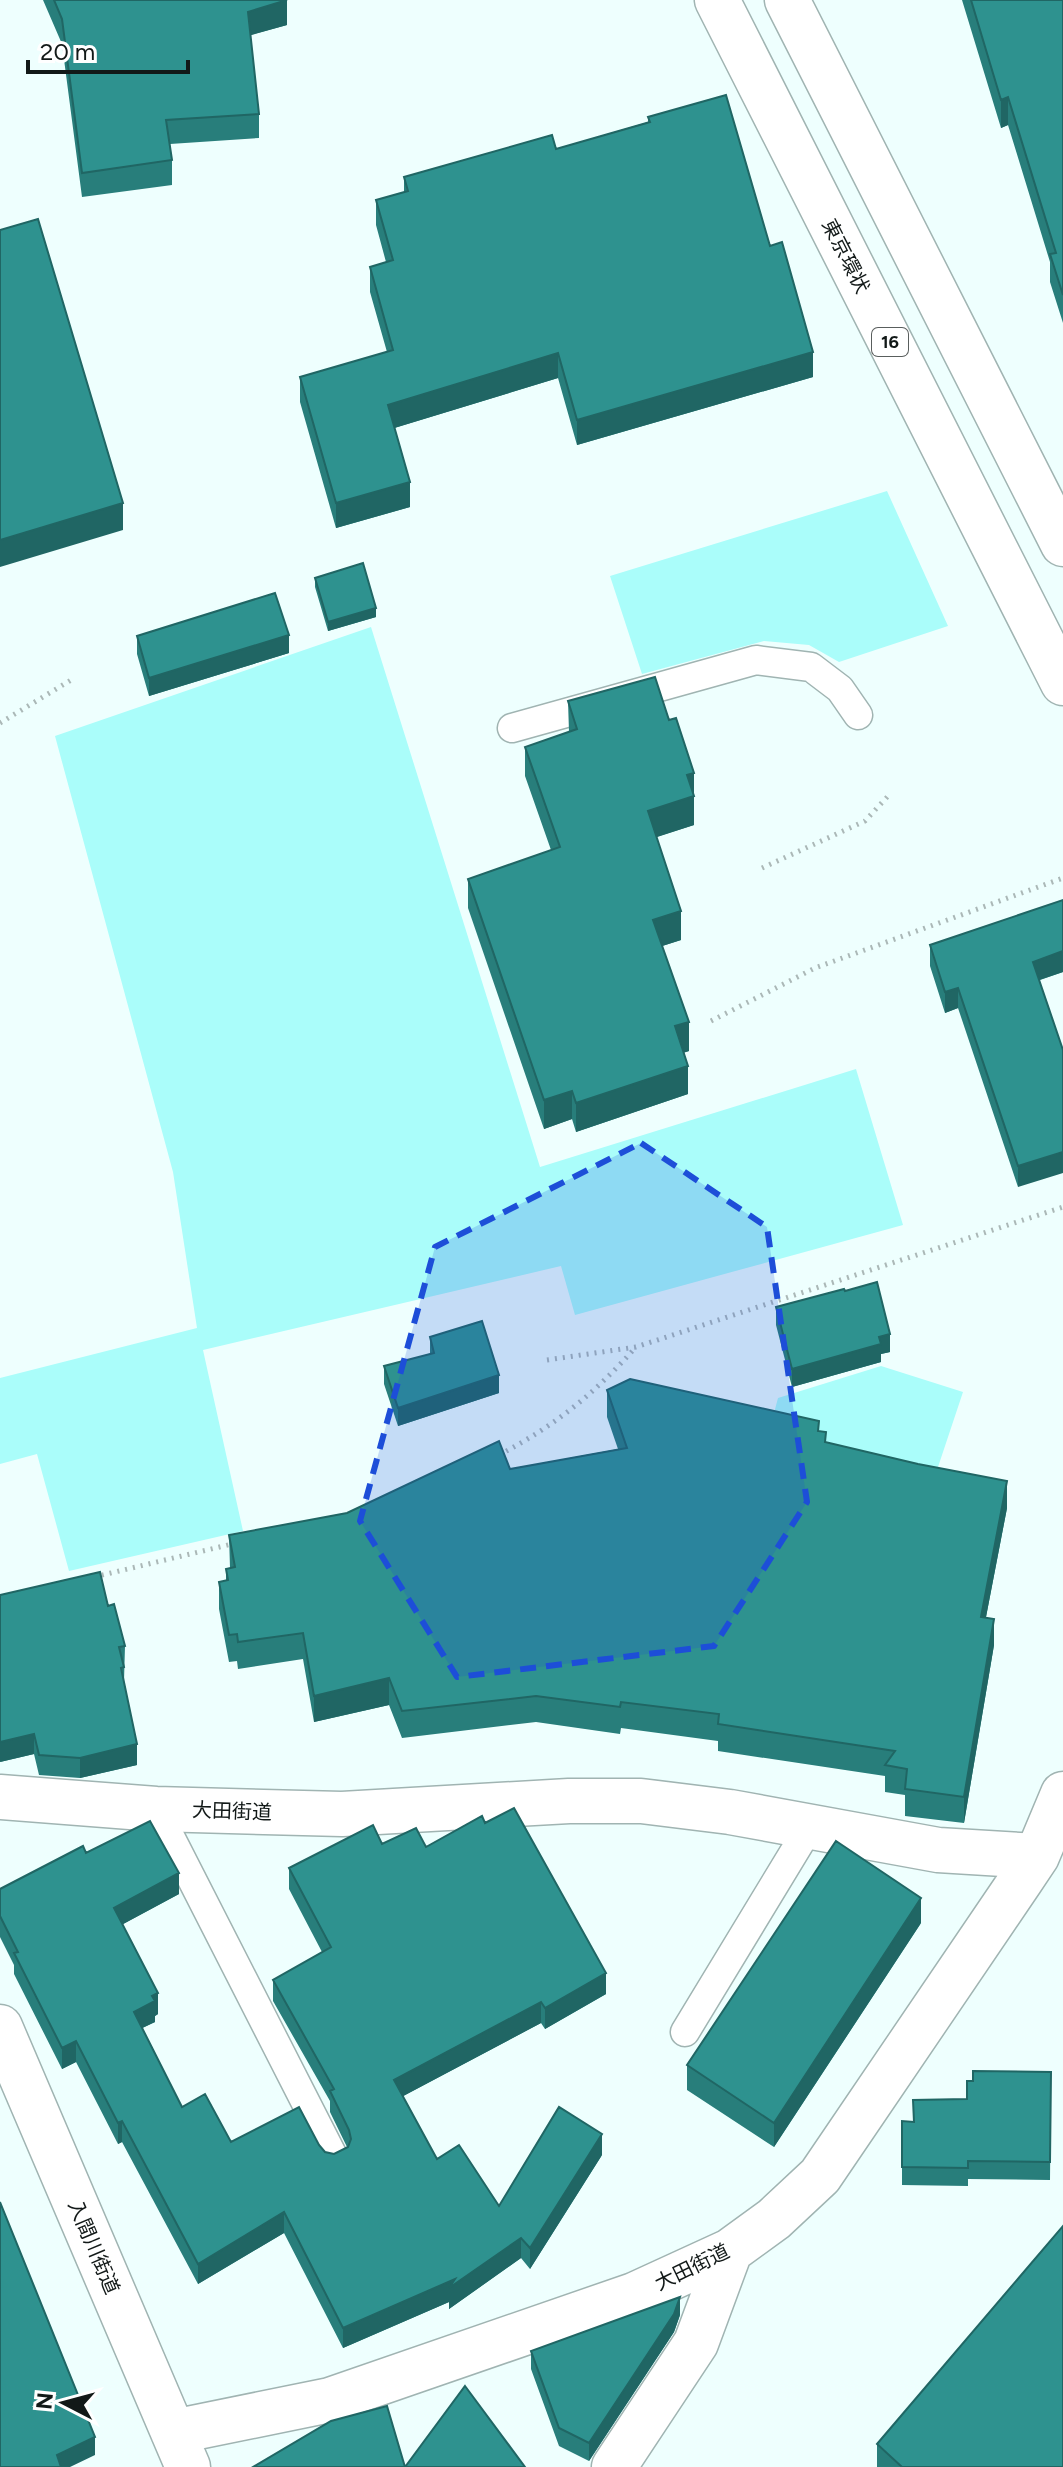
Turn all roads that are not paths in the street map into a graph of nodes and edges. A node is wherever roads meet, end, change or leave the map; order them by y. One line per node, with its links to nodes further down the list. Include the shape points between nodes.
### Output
1 (717, 0): 4 (main road, 東京環状 / 16)
2 (787, 0): 3 (main road)
3 (1063, 544)
4 (1063, 683)
5 (858, 715): 6 (lane, via 840,689 811,667 756,660)
6 (512, 728)
7 (0, 1797): 9 (main road, 大田街道)
8 (1061, 1808): 11 (main road, 大田街道)
9 (156, 1809): 10 (main road, 大田街道, via 342,1814 641,1801); 14 (lane)
10 (810, 1826): 11 (main road, 大田街道, via 938,1850); 13 (lane)
11 (1037, 1856): 15 (main road, 大田街道, via 820,2176)
12 (0, 2027): 16 (main road, 入間川街道)
13 (685, 2032)
14 (334, 2158)
15 (730, 2251): 16 (main road, 大田街道, via 634,2295); 17 (main road, via 696,2343)
16 (181, 2449)
17 (614, 2467)

